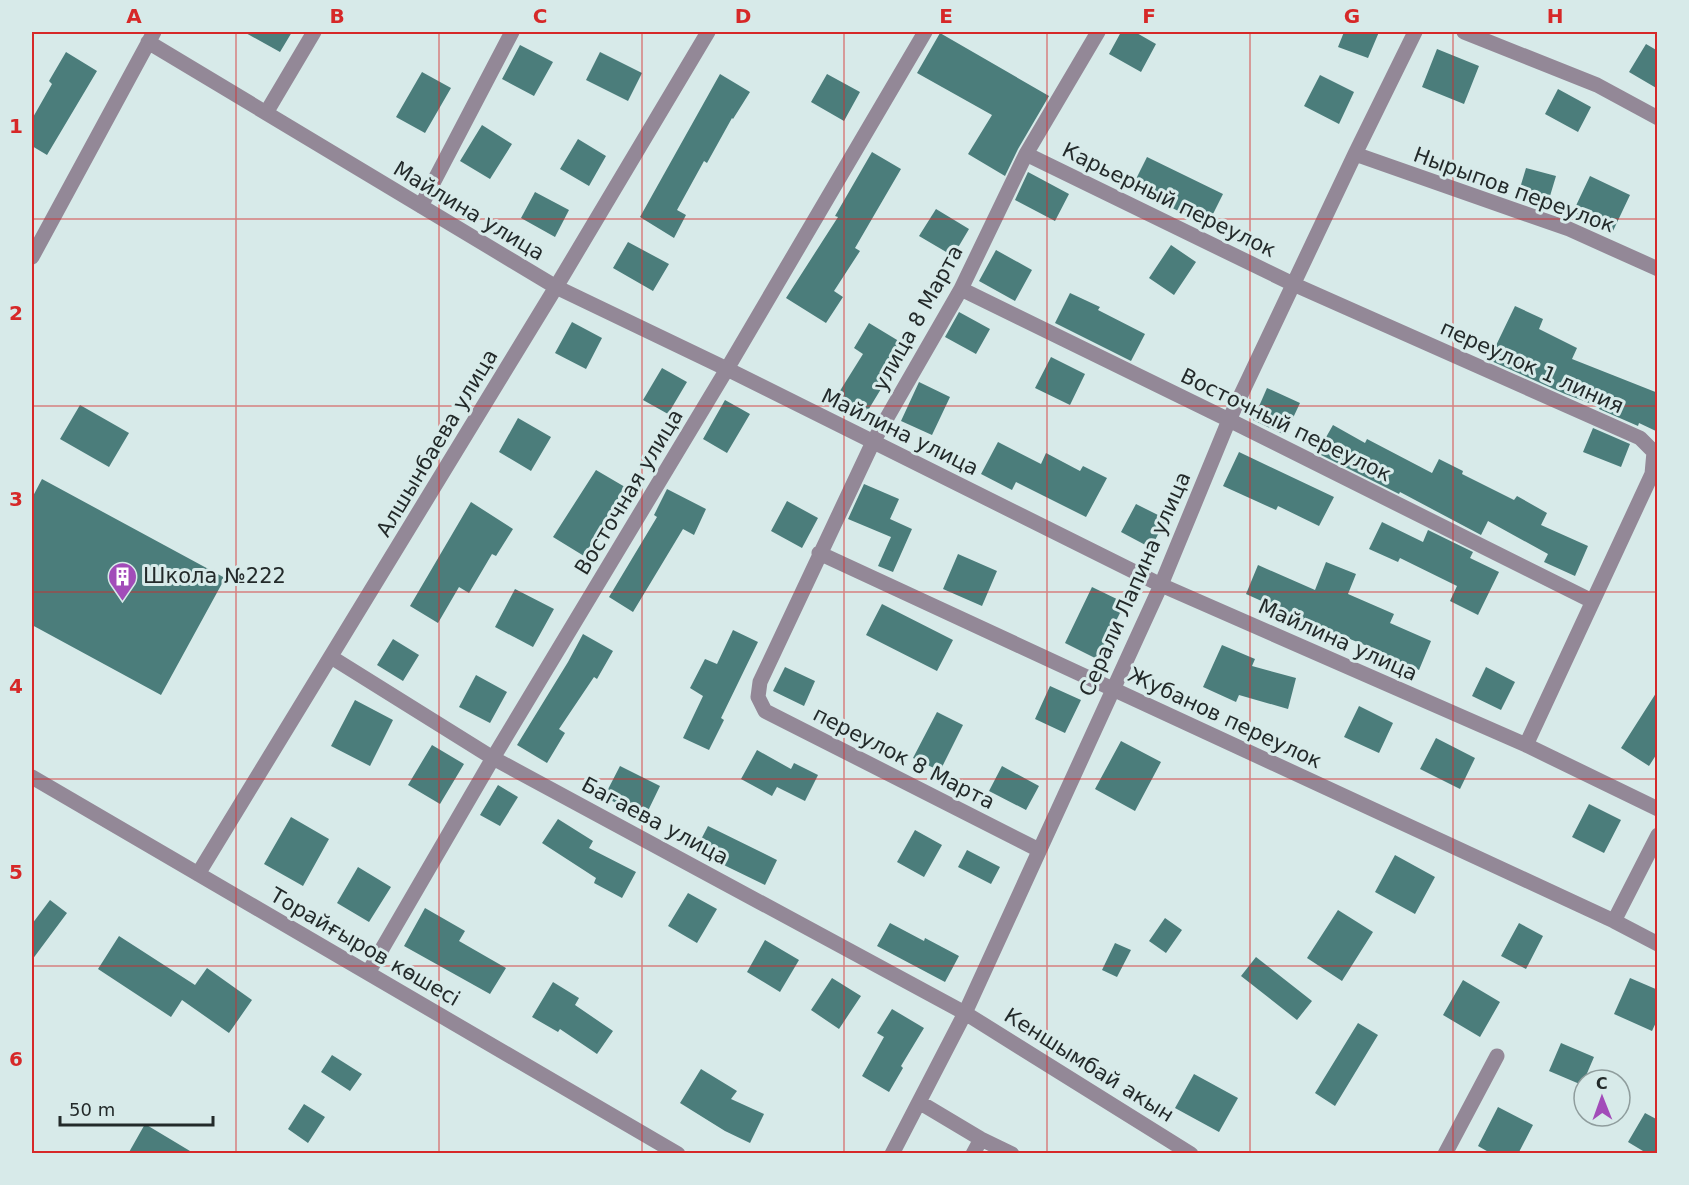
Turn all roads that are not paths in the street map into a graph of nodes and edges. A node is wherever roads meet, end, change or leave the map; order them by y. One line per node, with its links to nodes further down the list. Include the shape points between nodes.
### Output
1 (314, 32): 9 (street)
2 (512, 32): 13 (street)
3 (708, 32): 17 (street, Алшынбаева улица)
4 (925, 32): 19 (street, Восточная улица)
5 (1098, 32): 11 (street, улица 8 Марта)
6 (1415, 32): 12 (street, Серали Лапина улица)
7 (1464, 32): 10 (street, via 1597,85)
8 (151, 37): 9 (street, Майлина улица); 14 (street)
9 (266, 113): 13 (street, Майлина улица)
10 (1658, 118)
11 (1026, 154): 16 (street, Карьерный переулок); 18 (street, улица 8 Марта)
12 (1355, 154): 15 (street, Нырыпов переулок, via 1569,229); 16 (street, Серали Лапина улица)
13 (421, 206): 17 (street, Майлина улица)
14 (32, 257)
15 (1658, 269)
16 (1293, 284): 20 (street, Серали Лапина улица); 24 (street, переулок 1 линия, via 1640,438 1654,452 1652,474)
17 (556, 287): 19 (street, Майлина улица); 25 (street, Алшынбаева улица)
18 (960, 289): 20 (street, Восточный переулок); 21 (street, улица 8 Марта)
19 (727, 369): 21 (street, Майлина улица); 29 (street, Восточная улица)
20 (1229, 420): 23 (street, Серали Лапина улица); 24 (street, Восточный переулок)
21 (873, 442): 22 (street, улица 8 Марта); 23 (street, Майлина улица)
22 (819, 553): 26 (street, Жубанов переулок); 27 (street, улица 8 Марта, via 760,682)
23 (1161, 585): 26 (street, Серали Лапина улица); 28 (street, Майлина улица)
24 (1592, 601): 28 (street, переулок 1 линия)
25 (331, 657): 29 (street, Багаева улица); 34 (street, Алшынбаева улица)
26 (1112, 689): 33 (street, Серали Лапина улица); 35 (street, Жубанов переулок)
27 (758, 697): 33 (street, переулок 8 Марта, via 765,711)
28 (1526, 745): 31 (street, Майлина улица)
29 (493, 758): 37 (street, Восточная улица); 38 (street, Багаева улица)
30 (32, 777): 34 (street, Торайғыров көшесі)
31 (1658, 809)
32 (1658, 836): 35 (street)
33 (1039, 850): 38 (street, Серали Лапина улица)
34 (198, 874): 37 (street, Торайғыров көшесі)
35 (1614, 921): 36 (street)
36 (1658, 944)
37 (368, 973): 42 (street, Торайғыров көшесі)
38 (965, 1013): 40 (street, Серали Лапина улица); 46 (street, Кеншымбай акын)
39 (1497, 1056): 47 (street)
40 (919, 1102): 41 (street); 43 (street, Серали Лапина улица)
41 (981, 1139): 44 (street); 45 (street)
42 (678, 1154)
43 (892, 1154)
44 (973, 1154)
45 (1012, 1154)
46 (1191, 1154)
47 (1445, 1154)

